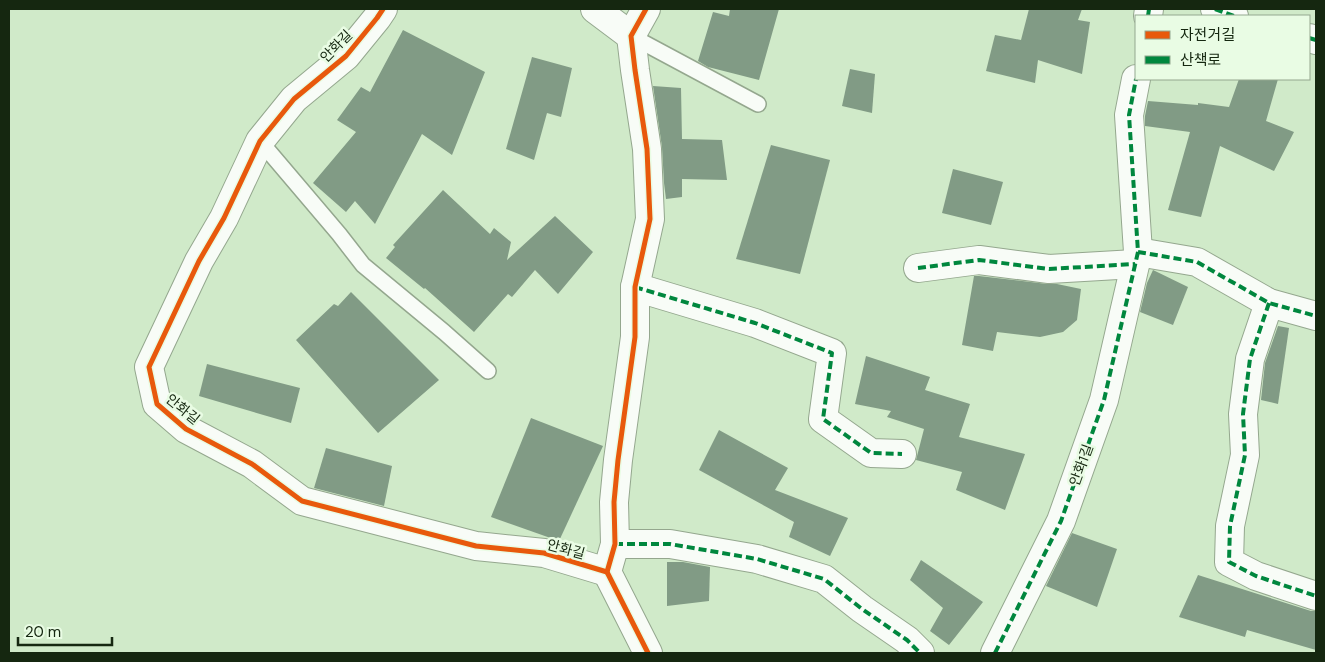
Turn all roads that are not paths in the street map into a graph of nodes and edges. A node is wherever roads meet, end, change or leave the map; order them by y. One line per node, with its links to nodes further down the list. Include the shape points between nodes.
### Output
1 (382, 9): 9 (street, 안화길, via 346,56 294,99)
2 (594, 9): 6 (street)
3 (646, 9): 6 (street)
4 (1214, 9): 5 (street)
5 (1231, 15)
6 (631, 36): 8 (lane); 12 (street, via 647,149 650,219)
7 (1136, 80): 10 (street, 안화1길, via 1129,115)
8 (758, 104)
9 (260, 141): 15 (lane, via 363,266); 18 (street, 안화길, via 148,368 157,404 186,429 252,464 302,501 476,546 544,553)
10 (1136, 258): 11 (street, via 1050,269 978,260); 13 (street, via 1197,262); 22 (street, 안화1길, via 1104,400 1061,521)
11 (918, 268)
12 (635, 287): 16 (street, via 755,323 832,353 823,420 871,453); 17 (street, via 635,337 614,502)
13 (1269, 304): 14 (street); 19 (street, via 1250,359 1243,414 1245,455 1230,526 1228,562 1256,576)
14 (1316, 316)
15 (488, 371)
16 (902, 454)
17 (616, 544): 18 (street); 21 (street, via 670,544 757,560 824,579)
18 (607, 572): 20 (street)
19 (1316, 596)
20 (648, 653)
21 (920, 653)
22 (995, 653)

